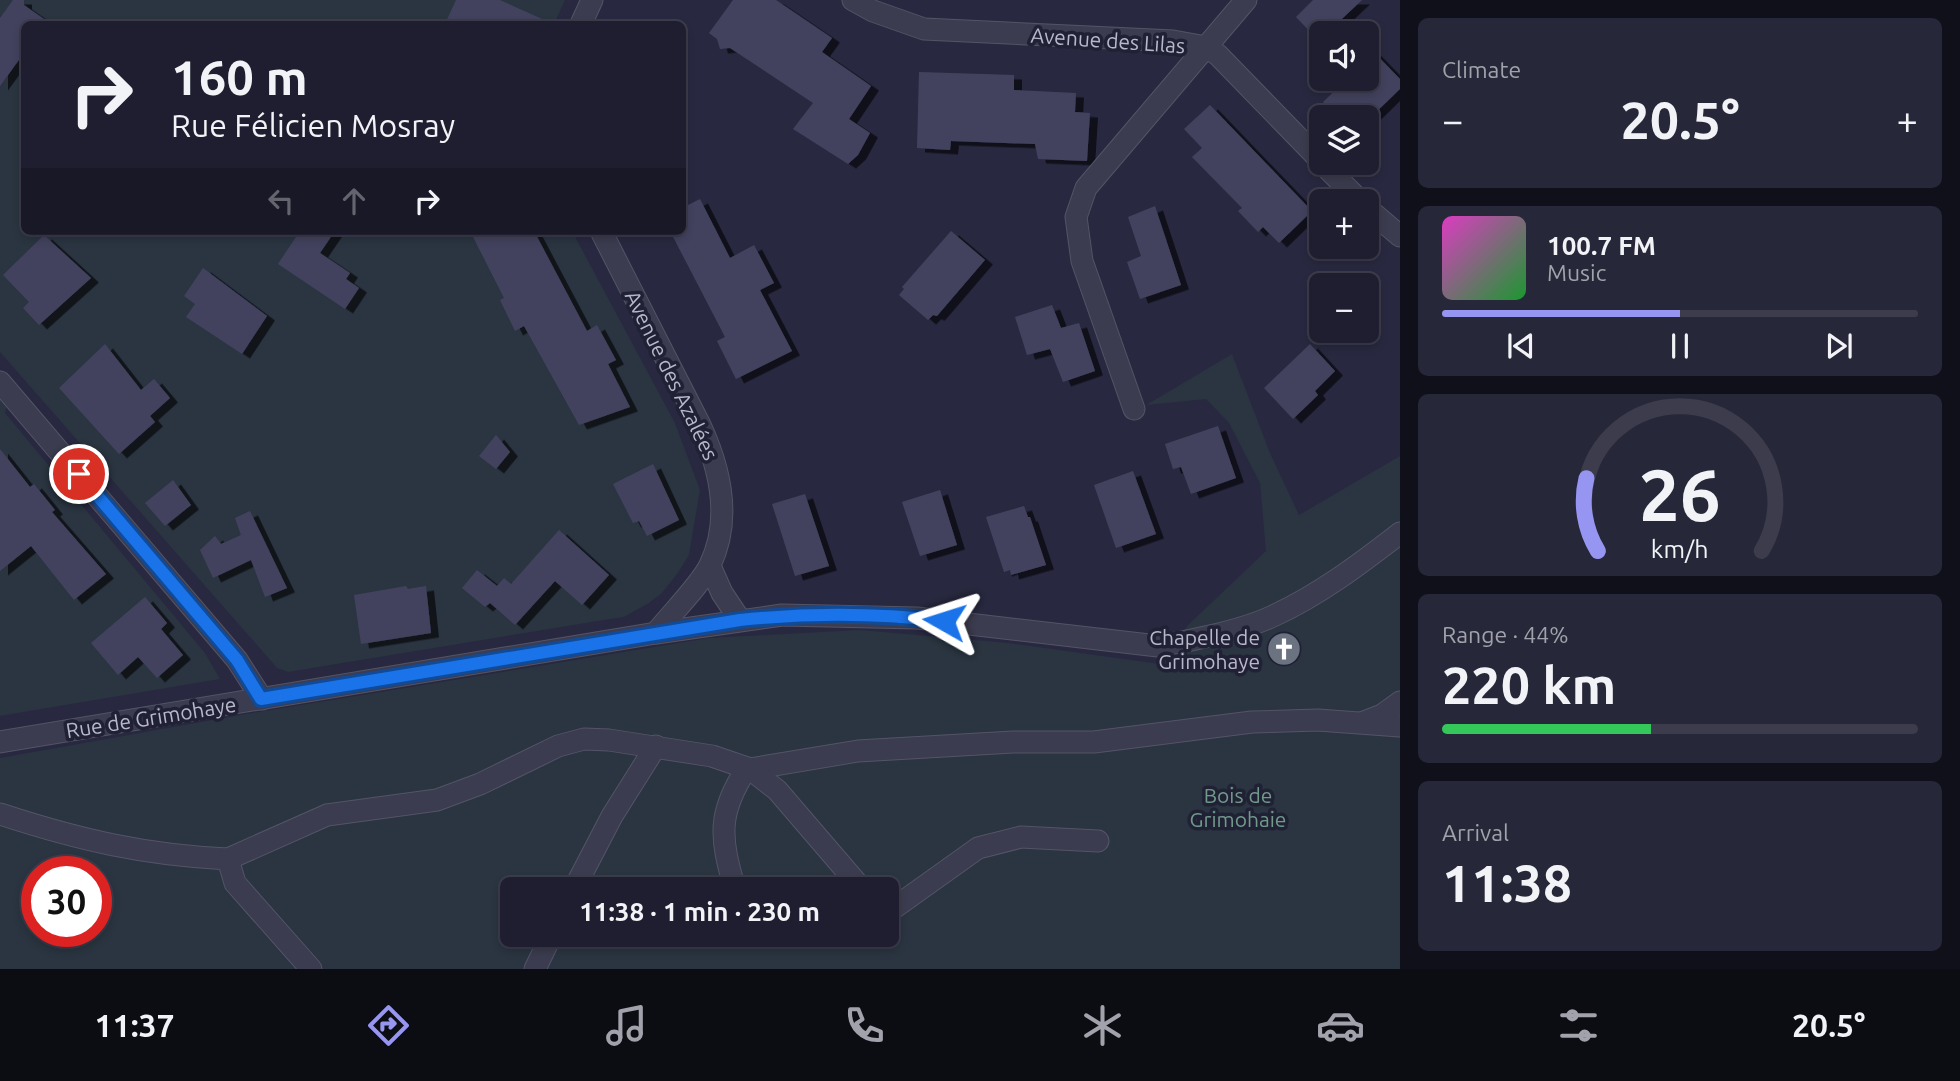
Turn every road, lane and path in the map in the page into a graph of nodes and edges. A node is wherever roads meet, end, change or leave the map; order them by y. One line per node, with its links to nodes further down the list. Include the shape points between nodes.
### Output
1 (592, 0): 4 (street)
2 (853, 0): 5 (street, Avenue des Lilas, via 924,29 1173,41)
3 (1246, 0): 5 (street)
4 (582, 21)
5 (1206, 47): 6 (street, Avenue des Lilas); 13 (street, via 1086,188 1076,217 1082,261)
6 (1309, 149)
7 (1335, 175): 8 (street, Avenue des Lilas)
8 (1348, 189)
9 (1379, 218): 11 (street)
10 (603, 235): 15 (street, Avenue des Azalées, via 714,455 721,482 722,521)
11 (1400, 236)
12 (0, 382): 18 (street, via 237,660)
13 (1134, 409)
14 (1400, 533): 16 (street, Rue de Grimohaye, via 1335,581 1272,617 1158,646 916,618 782,615)
15 (710, 566): 16 (street); 17 (street, Avenue des Azalées)
16 (740, 620): 17 (street, Rue de Grimohaye)
17 (656, 633): 18 (street, Rue de Grimohaye)
18 (261, 699): 22 (street, Rue de Grimohaye)
19 (1400, 702): 20 (street)
20 (1363, 723): 21 (street); 24 (street, via 1252,722 1094,742 858,751)
21 (1400, 726)
22 (0, 742)
23 (656, 746): 24 (street); 27 (street, via 584,739 526,759 447,797 327,815); 28 (street)
24 (748, 768): 29 (street, via 729,794 724,812); 30 (street, via 777,790)
25 (0, 814): 27 (street, via 72,838 166,856)
26 (1098, 841): 31 (street, via 1021,838 978,848)
27 (228, 859): 33 (street, via 235,883)
28 (581, 877)
29 (731, 877)
30 (852, 877)
31 (899, 904)
32 (546, 947): 34 (street)
33 (311, 969)
34 (535, 969)

